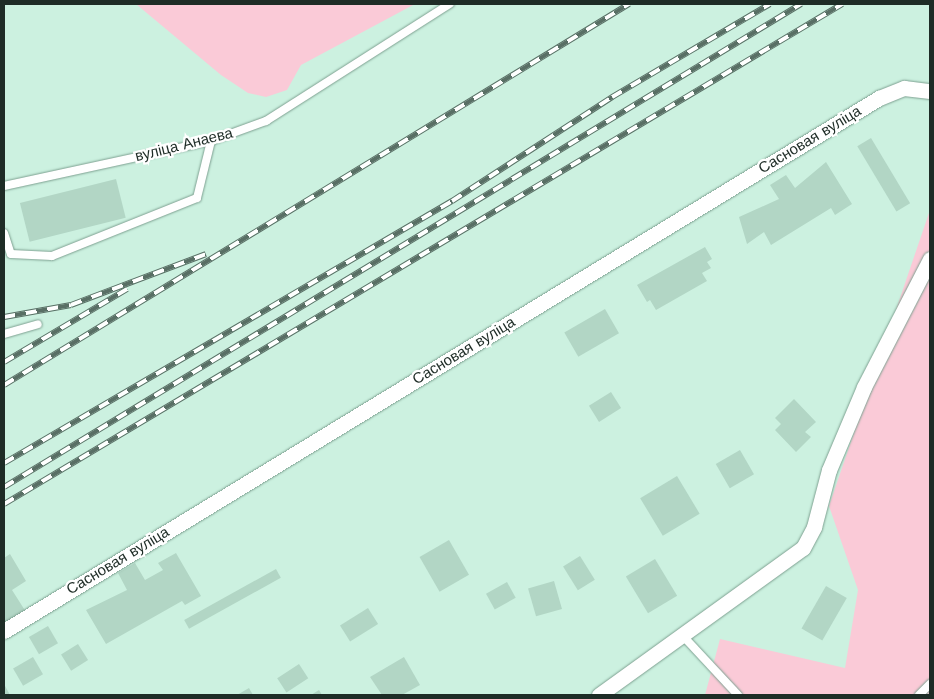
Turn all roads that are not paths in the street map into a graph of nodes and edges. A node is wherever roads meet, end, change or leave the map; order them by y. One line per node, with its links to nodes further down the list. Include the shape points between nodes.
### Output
1 (450, 4): 3 (lane, вуліца Анаева, via 266,121)
2 (930, 91): 9 (street, Сасновая вуліца, via 904,88 879,98)
3 (211, 141): 4 (lane, вуліца Анаева); 5 (lane, via 197,198 52,256 11,254)
4 (4, 186)
5 (4, 233)
6 (930, 260): 10 (street, via 849,422 803,548)
7 (38, 324): 8 (lane)
8 (4, 334)
9 (4, 631)
10 (683, 636): 12 (street); 13 (lane)
11 (930, 684): 14 (lane)
12 (599, 695)
13 (738, 695)
14 (919, 695)

